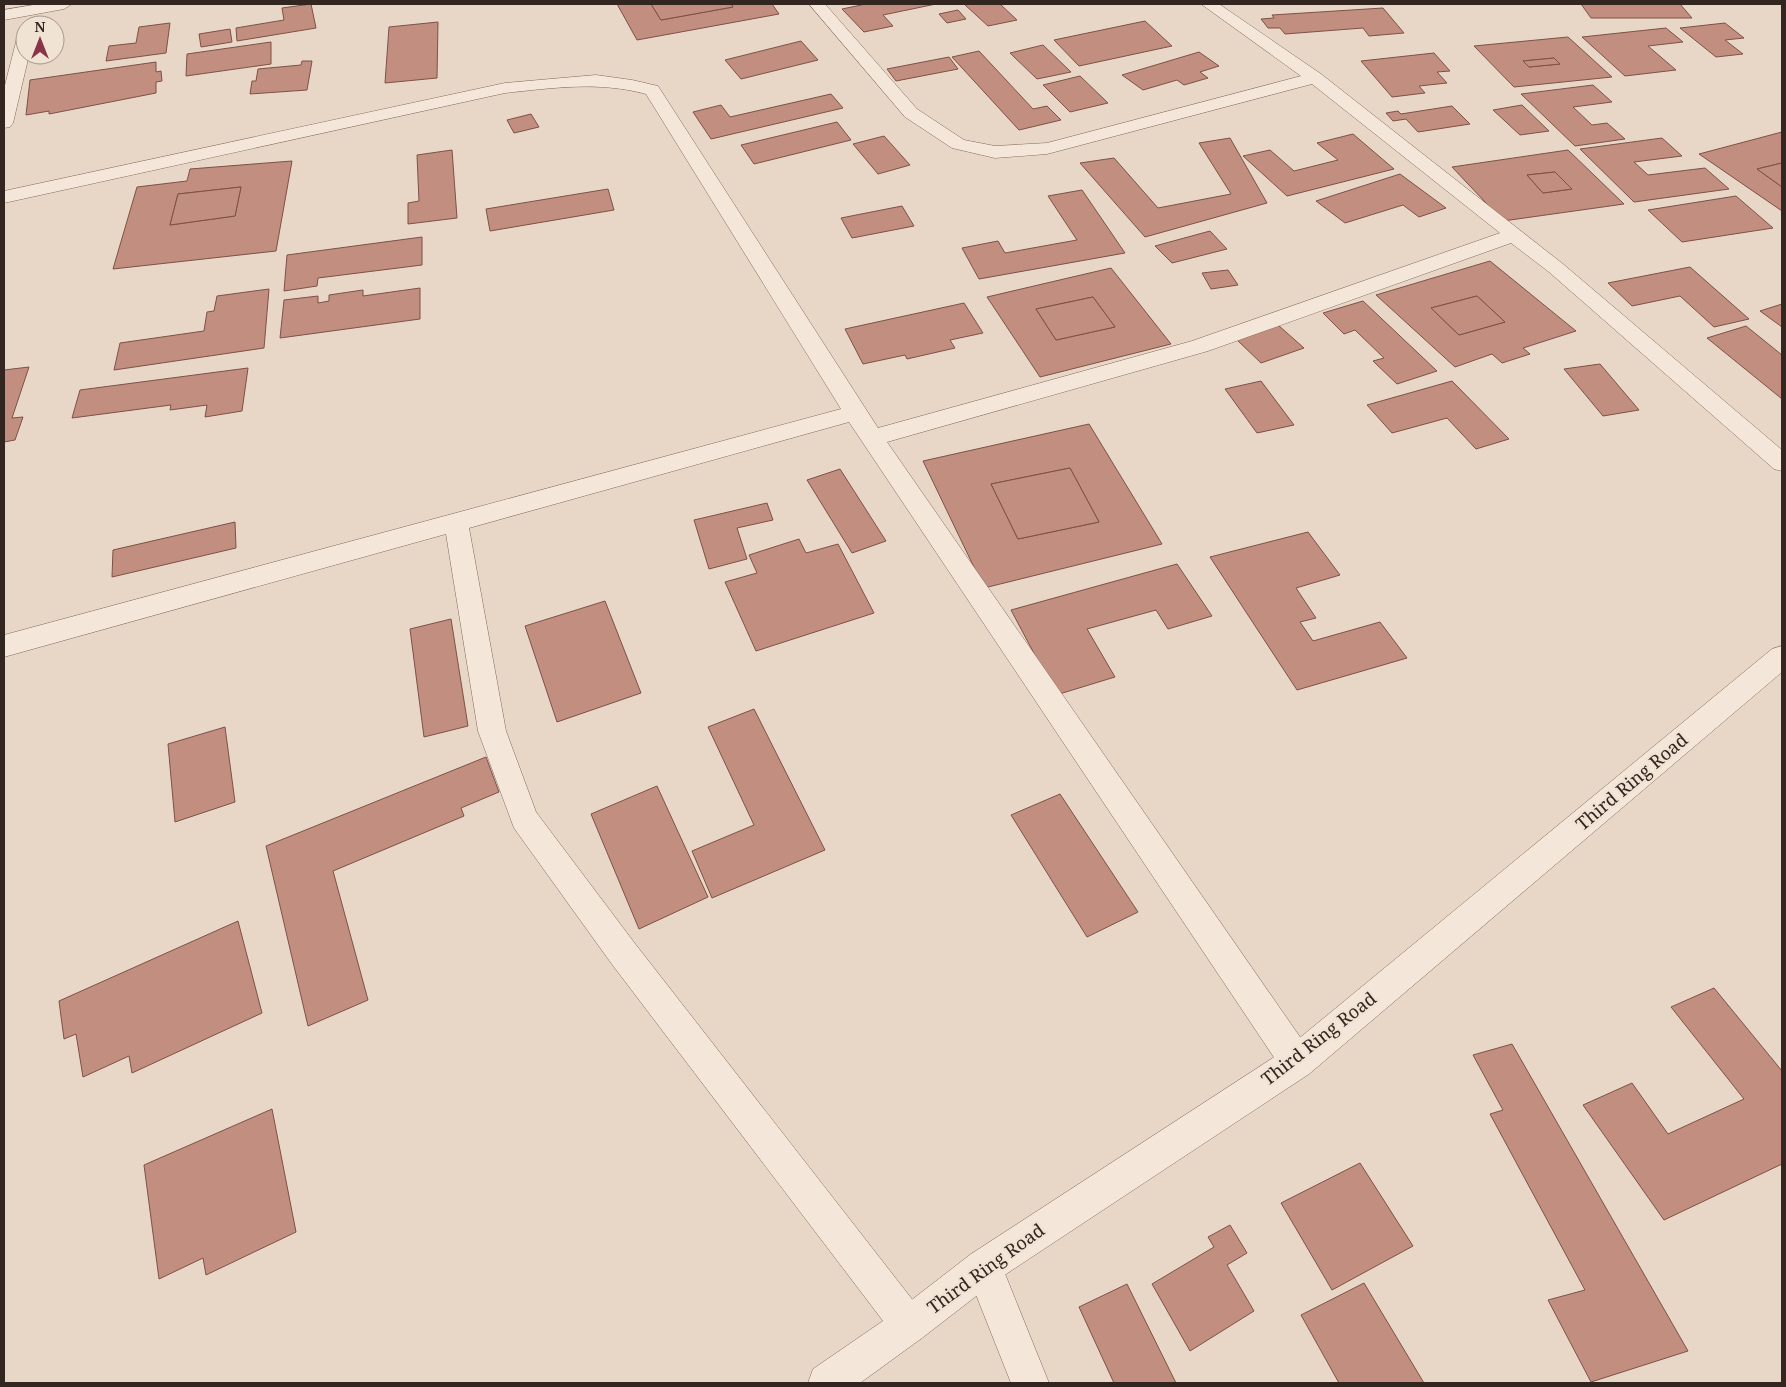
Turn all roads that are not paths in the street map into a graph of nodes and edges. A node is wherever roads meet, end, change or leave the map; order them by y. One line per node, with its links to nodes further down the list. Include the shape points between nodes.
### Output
1 (64, 4): 4 (street)
2 (817, 4): 7 (street, via 911,113 958,144 995,152 1048,148)
3 (1209, 4): 7 (street)
4 (31, 13): 5 (street)
5 (4, 15)
6 (18, 65): 8 (street)
7 (1314, 78): 10 (street)
8 (4, 123)
9 (4, 198): 11 (street, via 505,88 585,79 624,81 652,90)
10 (1514, 235): 12 (street, via 1200,346); 13 (street)
11 (855, 413): 12 (street); 14 (street)
12 (872, 438): 17 (street)
13 (1782, 463)
14 (456, 522): 15 (street); 19 (street, via 492,731 524,819 622,952)
15 (4, 646)
16 (1782, 657): 17 (street, Third Ring Road)
17 (1297, 1062): 18 (street, Third Ring Road)
18 (984, 1267): 19 (street, Third Ring Road); 21 (street)
19 (909, 1325): 20 (street, Third Ring Road)
20 (828, 1383)
21 (1030, 1383)

